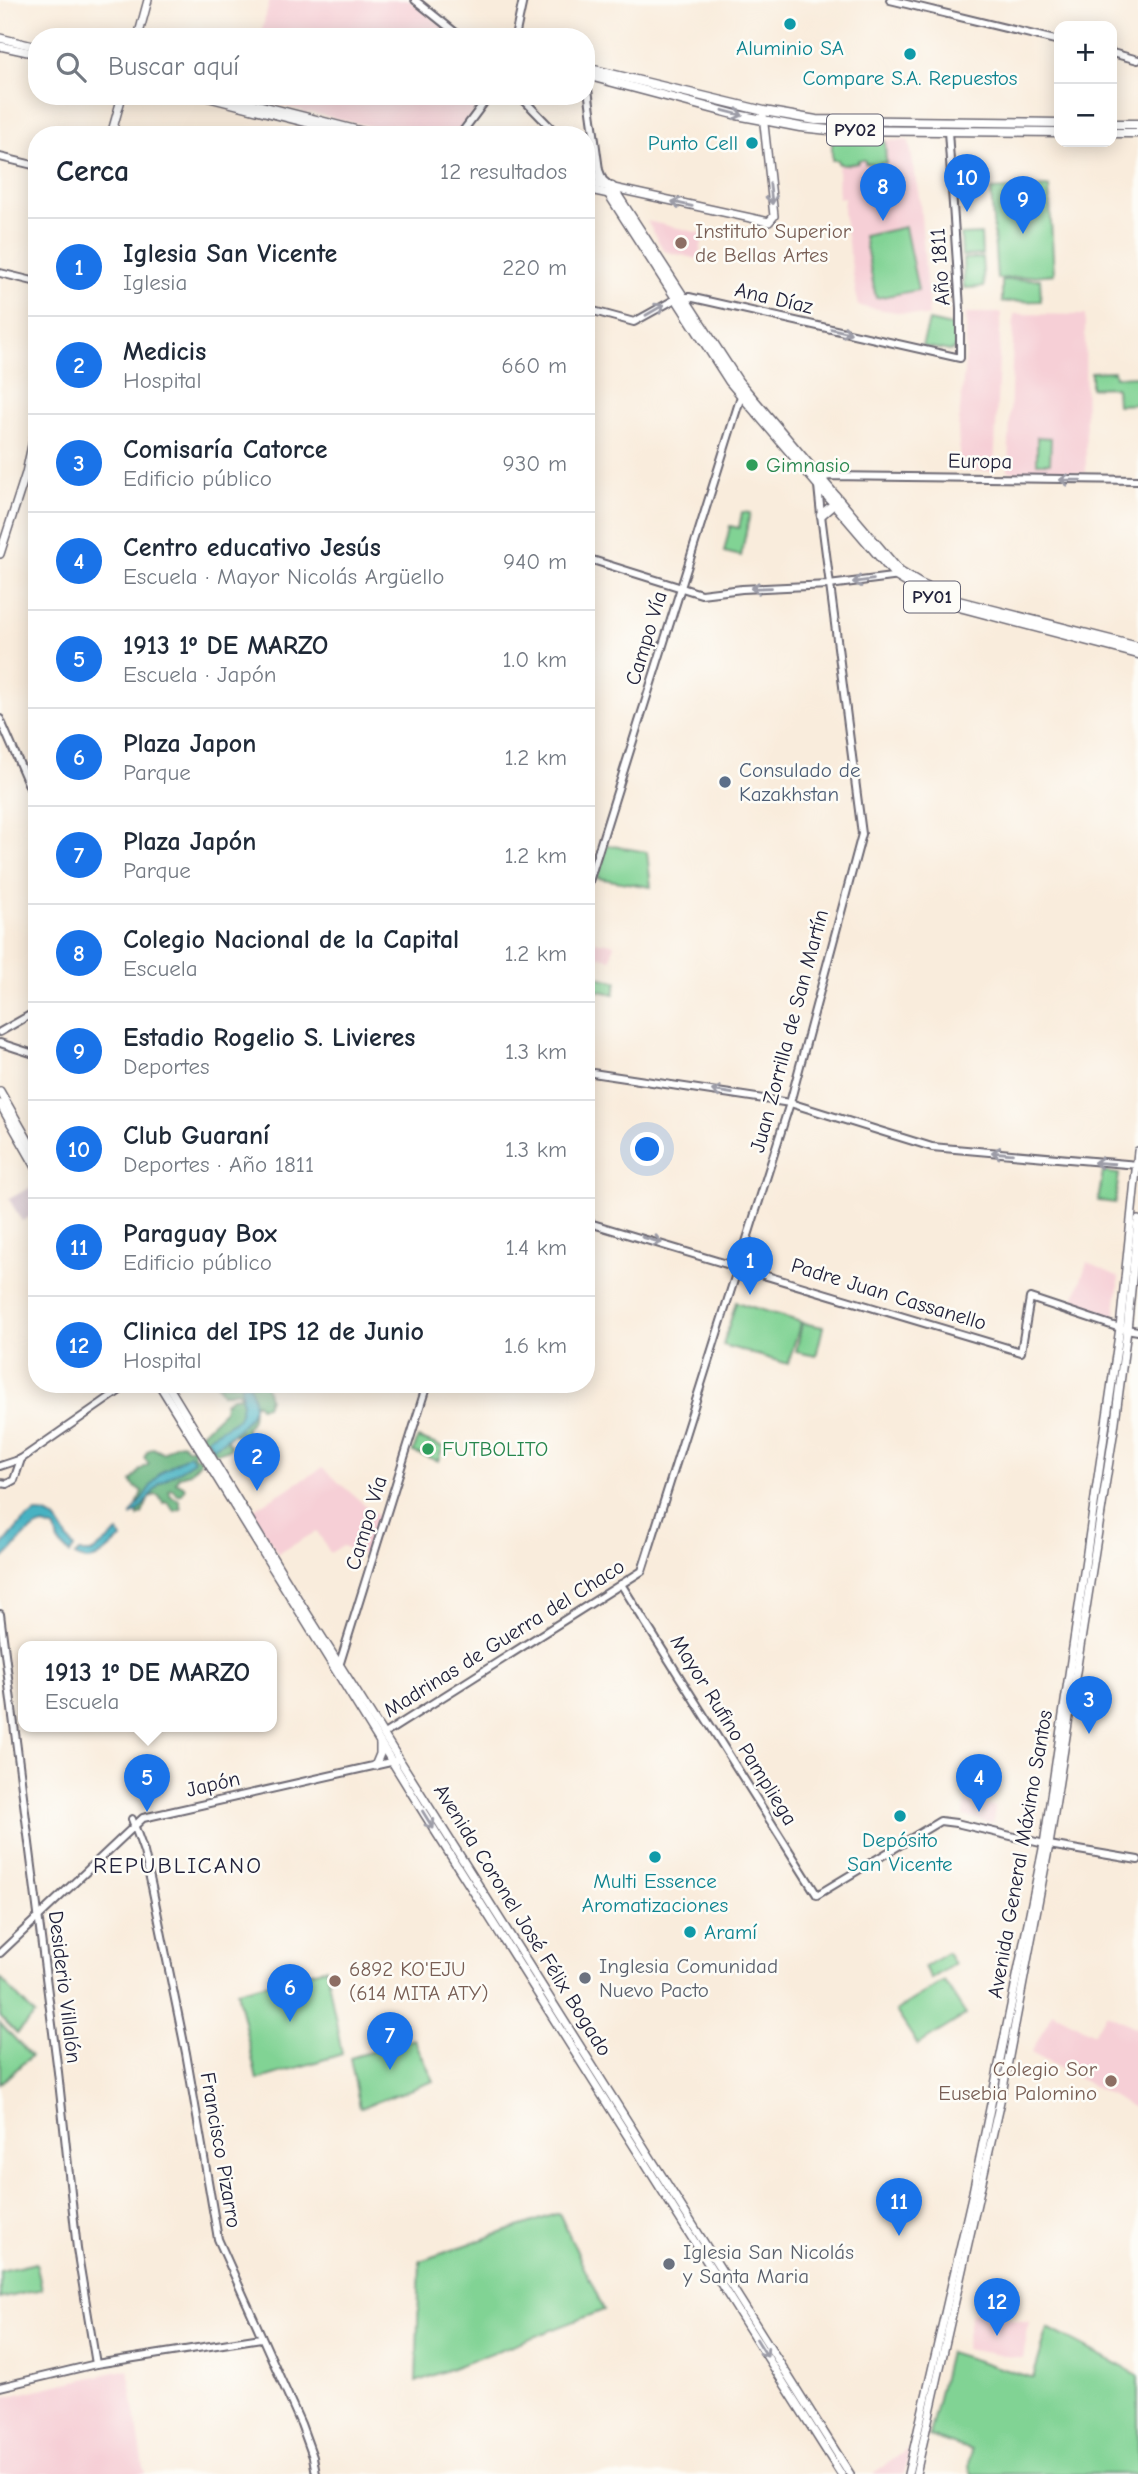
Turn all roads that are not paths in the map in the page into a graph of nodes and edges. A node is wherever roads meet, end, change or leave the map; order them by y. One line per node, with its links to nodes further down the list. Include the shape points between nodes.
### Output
1 (148, 0): 5 (main road)
2 (415, 0): 6 (street)
3 (523, 0): 7 (street)
4 (890, 0): 9 (street)
5 (140, 28)
6 (451, 28)
7 (517, 28)
8 (0, 38): 10 (main road)
9 (1054, 40)
10 (28, 45)
11 (0, 46): 12 (main road)
12 (28, 52)
13 (1117, 54): 14 (street)
14 (1138, 60)
15 (595, 74): 22 (highway, PY02)
16 (119, 105): 25 (main road)
17 (237, 105): 26 (main road)
18 (259, 105): 27 (main road)
19 (482, 105): 28 (street)
20 (529, 105): 29 (street)
21 (590, 105): 30 (street)
22 (763, 115): 23 (highway, PY02, via 831,121); 31 (highway, PY02, via 818,129); 43 (main road, one-way to 43, via 772,220 765,223)
23 (1054, 123)
24 (1117, 125): 32 (highway)
25 (113, 126)
26 (320, 126)
27 (342, 126)
28 (467, 126)
29 (549, 126)
30 (593, 126)
31 (948, 131): 33 (highway, PY02); 48 (street, Año 1811)
32 (1138, 131): 34 (highway)
33 (1054, 132)
34 (1117, 133)
35 (595, 142): 36 (street)
36 (597, 156): 38 (street); 43 (street)
37 (0, 157): 39 (street)
38 (595, 158)
39 (28, 164)
40 (595, 174): 43 (street)
41 (595, 185): 43 (main road)
42 (595, 189): 43 (main road)
43 (608, 189): 46 (highway, PY01); 46 (highway, PY01)
44 (0, 273): 45 (street)
45 (28, 280)
46 (679, 297): 47 (street, one-way to 46, via 634,322); 48 (street, Ana Díaz, one-way to 48); 49 (highway, PY01); 52 (highway, PY01, via 738,381)
47 (595, 311)
48 (960, 358)
49 (741, 396): 52 (highway, PY01); 59 (street, Campo Vía)
50 (28, 464): 55 (main road)
51 (1138, 480): 52 (street, Europa, one-way to 52, via 829,476)
52 (820, 482): 53 (highway, PY01); 54 (street, Juan Zorrilla de San Martín); 57 (highway, PY01)
53 (834, 504): 54 (highway); 57 (highway, PY01)
54 (821, 515): 58 (street, Juan Zorrilla de San Martín)
55 (0, 554)
56 (595, 561): 59 (street)
57 (900, 575): 58 (street, one-way to 58); 60 (highway, PY01, via 958,601); 61 (highway, PY01, via 926,594 962,608)
58 (829, 585): 59 (street, one-way to 59, via 706,594); 73 (street, Juan Zorrilla de San Martín, via 862,834)
59 (680, 587): 64 (street, Campo Vía)
60 (1138, 647)
61 (1138, 654)
62 (0, 719): 63 (street)
63 (28, 783)
64 (595, 862)
65 (28, 1016): 66 (street)
66 (11, 1026): 67 (street); 69 (street, via 4,1037)
67 (0, 1032)
68 (0, 1044): 69 (street)
69 (11, 1047): 70 (street)
70 (28, 1052)
71 (595, 1073): 73 (street, one-way to 71)
72 (0, 1091): 75 (main road)
73 (790, 1103): 78 (street, one-way to 73, via 932,1147); 81 (street, Juan Zorrilla de San Martín)
74 (0, 1104): 77 (main road)
75 (28, 1140)
76 (1138, 1151): 78 (main road, Avenida General Máximo Santos)
77 (28, 1153)
78 (1137, 1165): 82 (main road, Avenida General Máximo Santos)
79 (1138, 1220): 82 (main road, Avenida General Máximo Santos)
80 (595, 1225): 81 (street, Padre Juan Cassanello, one-way to 81)
81 (738, 1266): 82 (street, Padre Juan Cassanello, via 1021,1352 1030,1298); 93 (street, Juan Zorrilla de San Martín)
82 (1124, 1329): 83 (street); 102 (main road, Avenida General Máximo Santos)
83 (1138, 1331)
84 (116, 1393): 89 (street)
85 (165, 1393): 88 (main road, Avenida Coronel José Félix Bogado)
86 (172, 1393): 88 (main road, Avenida Coronel José Félix Bogado)
87 (424, 1393): 96 (street, Campo Vía)
88 (196, 1438): 92 (main road, Avenida Coronel José Félix Bogado)
89 (21, 1459): 90 (street); 91 (street, via 15,1479)
90 (0, 1466)
91 (0, 1483)
92 (269, 1557): 96 (main road, Avenida Coronel José Félix Bogado); 97 (main road, Avenida Coronel José Félix Bogado)
93 (642, 1571): 94 (street, Madrinas de Guerra del Chaco)
94 (621, 1584): 98 (street, Madrinas de Guerra del Chaco); 102 (street, Mayor Rufino Pampliega, via 817,1895 940,1821)
95 (0, 1614): 104 (street, Desiderio Villalón)
96 (340, 1664): 97 (street, Campo Vía); 98 (main road, Avenida Coronel José Félix Bogado)
97 (337, 1672): 98 (main road, Avenida Coronel José Félix Bogado)
98 (382, 1738): 99 (main road, Avenida Coronel José Félix Bogado); 100 (main road)
99 (396, 1761): 100 (street, Japón); 106 (main road, Avenida Coronel José Félix Bogado)
100 (375, 1766): 101 (street, Japón)
101 (133, 1822): 104 (street, Japón); 107 (street, Francisco Pizarro, via 144,1852 181,2031 218,2239)
102 (1046, 1845): 103 (street); 108 (main road, Avenida General Máximo Santos, via 1003,2088)
103 (1138, 1860)
104 (38, 1916): 105 (street, Japón); 109 (street, Desiderio Villalón, via 77,2249)
105 (0, 1953)
106 (660, 2178): 112 (main road, Avenida Coronel José Félix Bogado, one-way to 112); 113 (main road, Avenida Coronel José Félix Bogado)
107 (261, 2338): 109 (street); 111 (street, Francisco Pizarro, via 302,2424)
108 (940, 2351): 114 (main road, Avenida General Máximo Santos); 115 (main road, Avenida General Máximo Santos)
109 (96, 2364): 110 (street)
110 (0, 2387)
111 (316, 2474)
112 (841, 2474)
113 (850, 2474)
114 (908, 2474)
115 (916, 2474)

